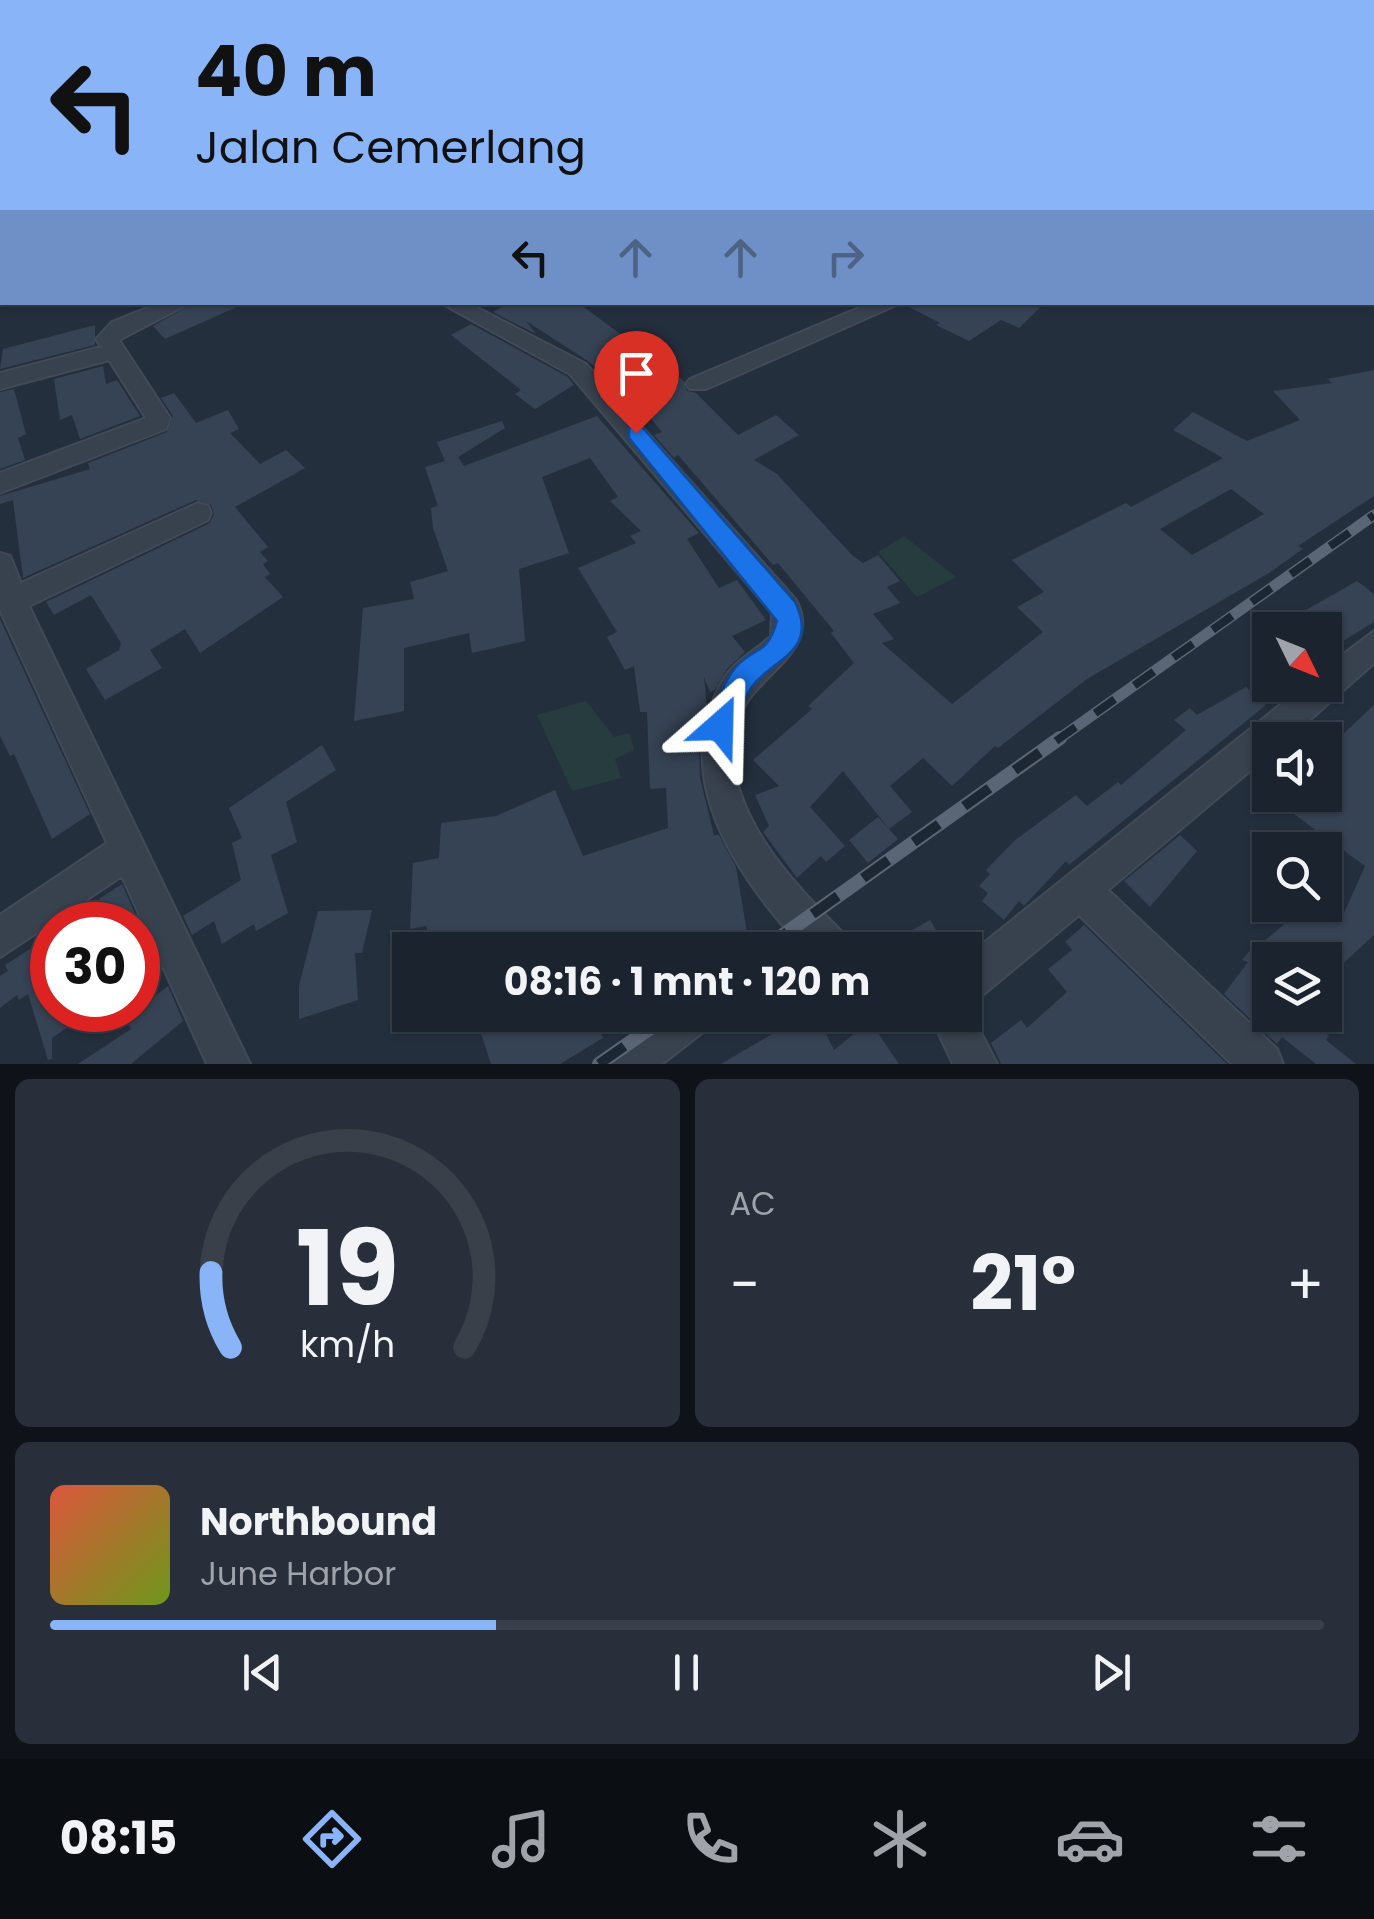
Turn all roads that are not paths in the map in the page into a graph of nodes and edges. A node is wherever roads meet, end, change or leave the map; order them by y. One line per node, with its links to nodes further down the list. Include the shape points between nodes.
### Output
1 (175, 305): 4 (street, via 114,330 108,339)
2 (455, 305): 13 (street, via 562,358 589,379 786,609 790,621 781,650 745,675 728,704 720,726 720,775 748,850)
3 (886, 305): 6 (street)
4 (115, 351): 5 (street); 7 (street, via 156,423)
5 (0, 381)
6 (698, 384)
7 (0, 483)
8 (198, 513): 9 (street)
9 (5, 591): 11 (street)
10 (1374, 644): 12 (street)
11 (127, 851): 14 (street); 18 (street)
12 (1081, 891): 15 (street); 21 (street)
13 (803, 932)
14 (0, 938)
15 (982, 970)
16 (670, 1032): 19 (street)
17 (959, 1032): 20 (street)
18 (230, 1064)
19 (628, 1064)
20 (976, 1064)
21 (1262, 1064)

